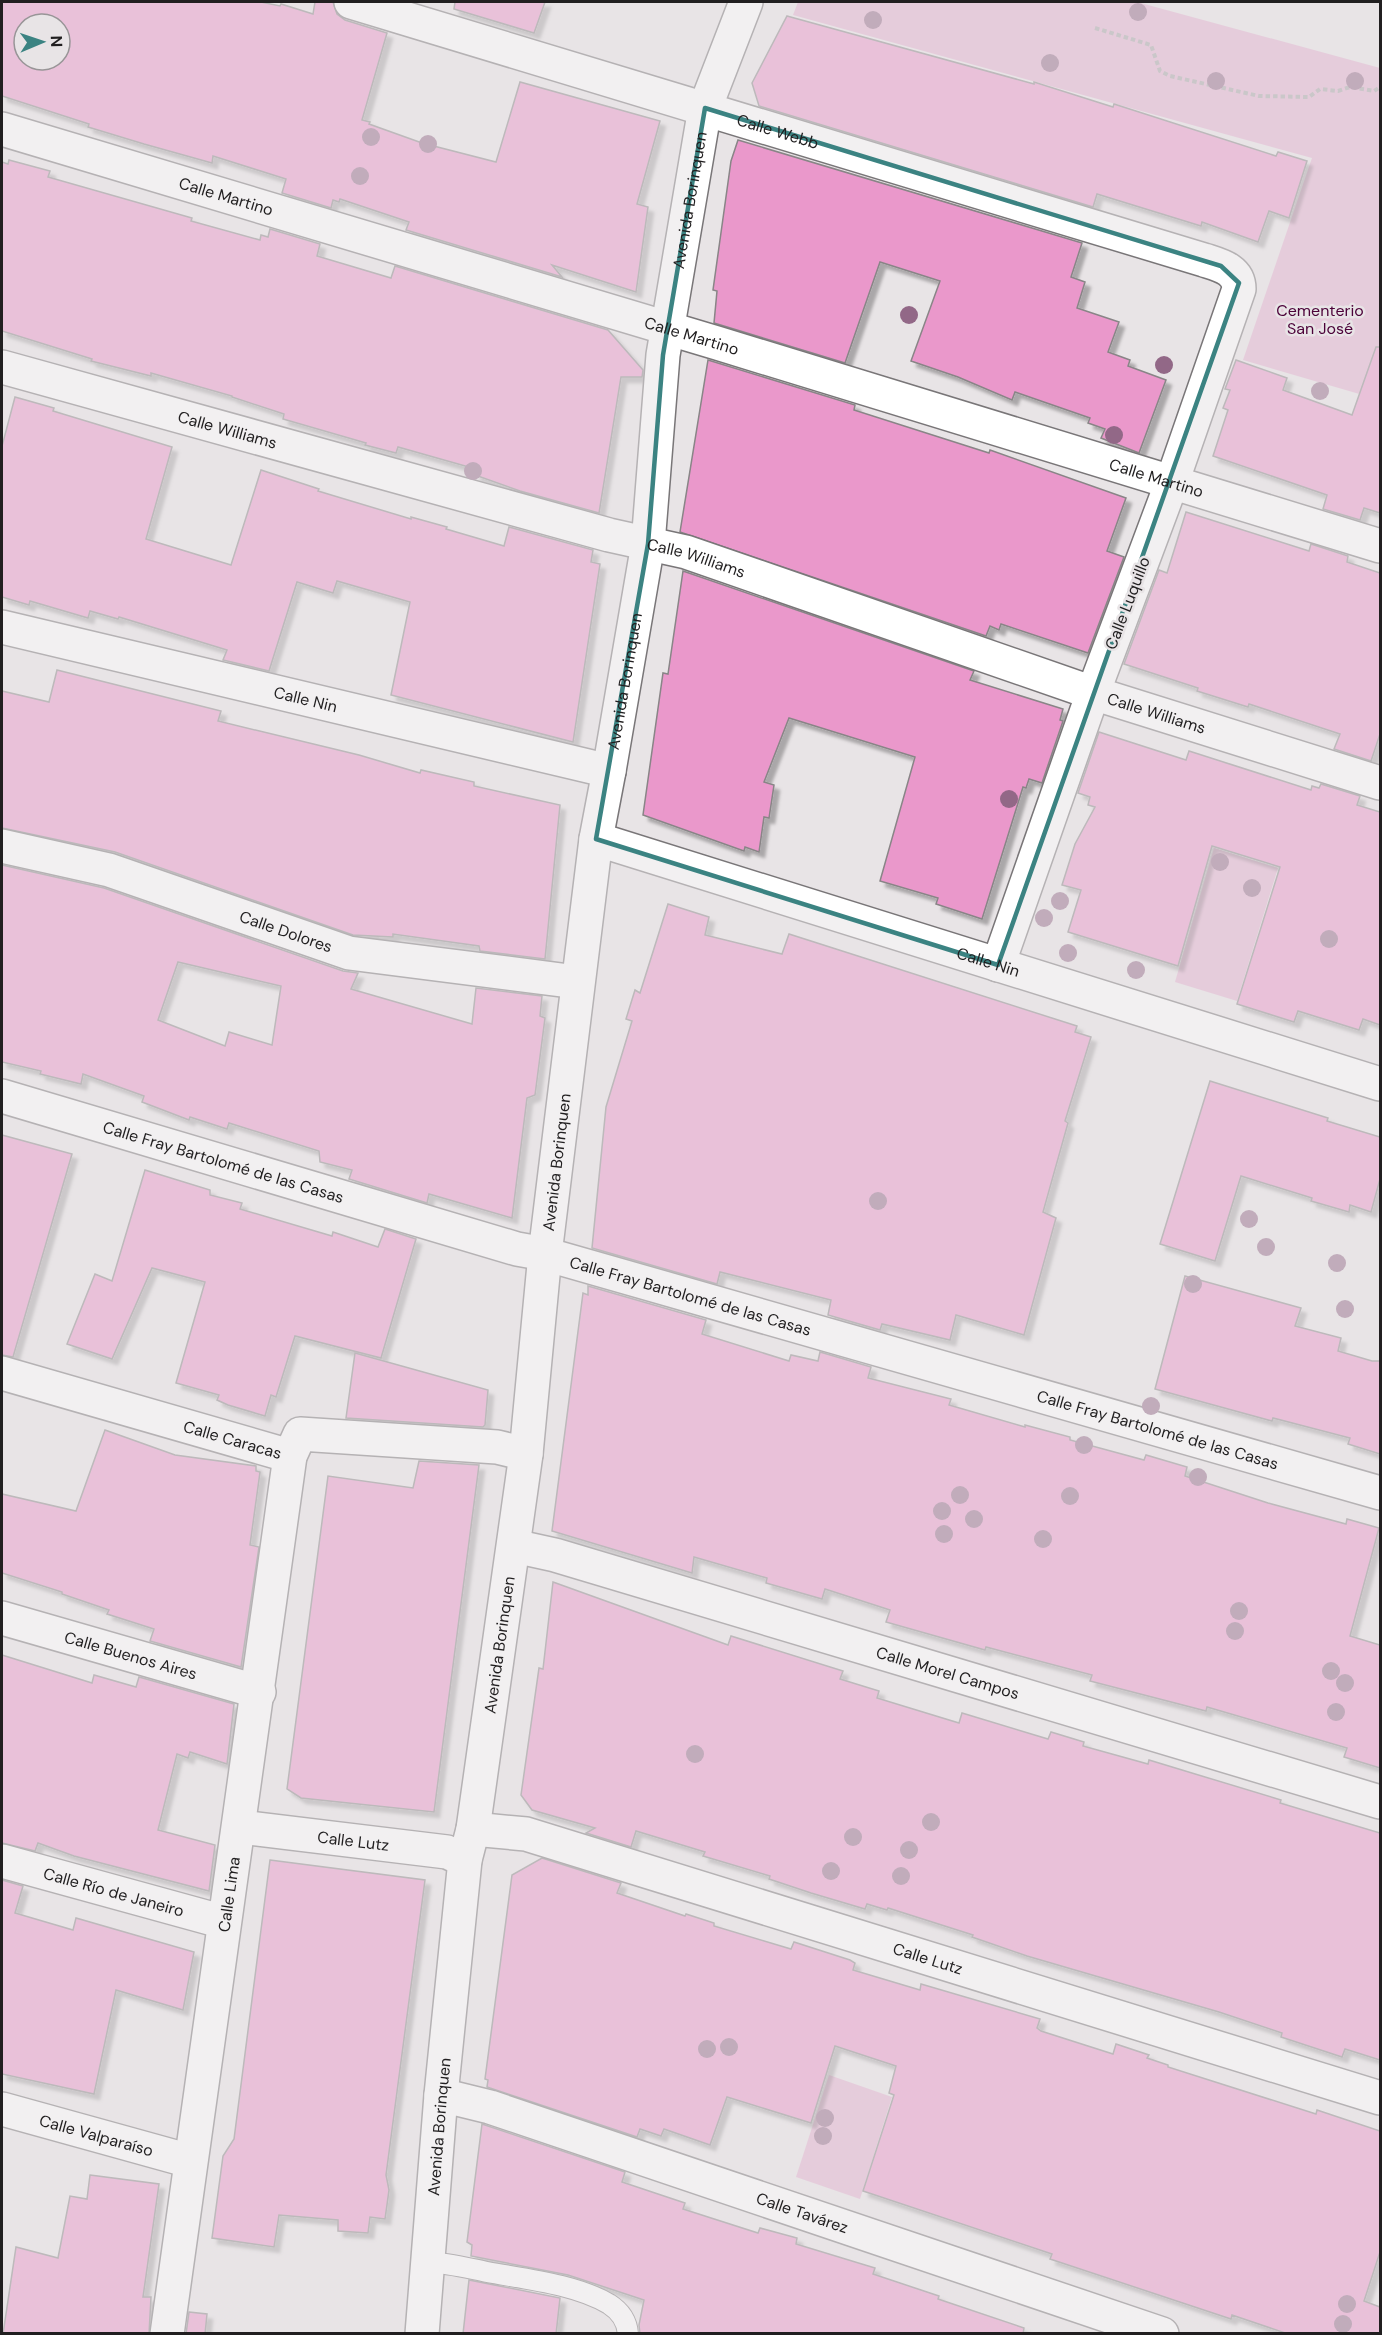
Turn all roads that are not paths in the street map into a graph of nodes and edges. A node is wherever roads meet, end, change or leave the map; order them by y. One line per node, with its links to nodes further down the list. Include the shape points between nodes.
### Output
1 (351, 2): 3 (street, Calle Webb)
2 (746, 2): 3 (street, Avenida Borinquen)
3 (705, 108): 5 (street, Calle Webb); 6 (street, Avenida Borinquen)
4 (2, 129): 6 (street, Calle Martino)
5 (1204, 261): 8 (street, Calle Luquillo, via 1233,272 1239,289)
6 (667, 328): 8 (street, Calle Martino); 9 (street, Avenida Borinquen)
7 (2, 367): 9 (street, Calle Williams)
8 (1172, 482): 10 (street, Calle Martino); 12 (street, Calle Luquillo)
9 (648, 544): 12 (street, Calle Williams, via 686,552); 13 (street, Avenida Borinquen)
10 (1380, 546)
11 (2, 627): 13 (street, Calle Nin)
12 (1093, 693): 14 (street, Calle Williams); 17 (street, Calle Luquillo)
13 (609, 771): 15 (street, Avenida Borinquen)
14 (1380, 783)
15 (596, 839): 17 (street, Calle Nin); 18 (street, Avenida Borinquen)
16 (2, 846): 18 (street, Calle Dolores, via 109,870 349,953)
17 (998, 965): 19 (street, Calle Nin)
18 (577, 982): 21 (street, Avenida Borinquen)
19 (1380, 1084)
20 (2, 1096): 21 (street, Calle Fray Bartolomé de las Casas, via 517,1249)
21 (545, 1254): 23 (street, Avenida Borinquen); 25 (street, Calle Fray Bartolomé de las Casas)
22 (2, 1373): 24 (street, Calle Caracas)
23 (526, 1454): 24 (street, Calle Caracas, via 497,1447 300,1434); 26 (street, Avenida Borinquen)
24 (290, 1456): 28 (street, Calle Lima)
25 (1380, 1493)
26 (514, 1546): 29 (street, Calle Morel Campos); 31 (street, Avenida Borinquen)
27 (2, 1618): 28 (street, Calle Buenos Aires)
28 (259, 1692): 30 (street, Calle Lima)
29 (1380, 1802)
30 (240, 1827): 32 (street, Calle Lutz, via 447,1852); 34 (street, Calle Lima)
31 (473, 1828): 32 (street, Avenida Borinquen); 36 (street, Calle Lutz, via 526,1834)
32 (465, 1860): 35 (street, Avenida Borinquen)
33 (2, 1861): 34 (street, Calle Río de Janeiro)
34 (224, 1922): 38 (street, Calle Lima)
35 (441, 2095): 39 (street, Avenida Borinquen); 43 (street, Calle Tavárez, via 490,2107)
36 (1380, 2098)
37 (2, 2109): 38 (street, Calle Valparaíso)
38 (190, 2161): 40 (street, Calle Lima)
39 (427, 2262): 41 (street, Avenida Borinquen); 42 (lane, via 519,2277 608,2303 622,2315)
40 (167, 2334)
41 (422, 2334)
42 (628, 2334)
43 (1162, 2334)

